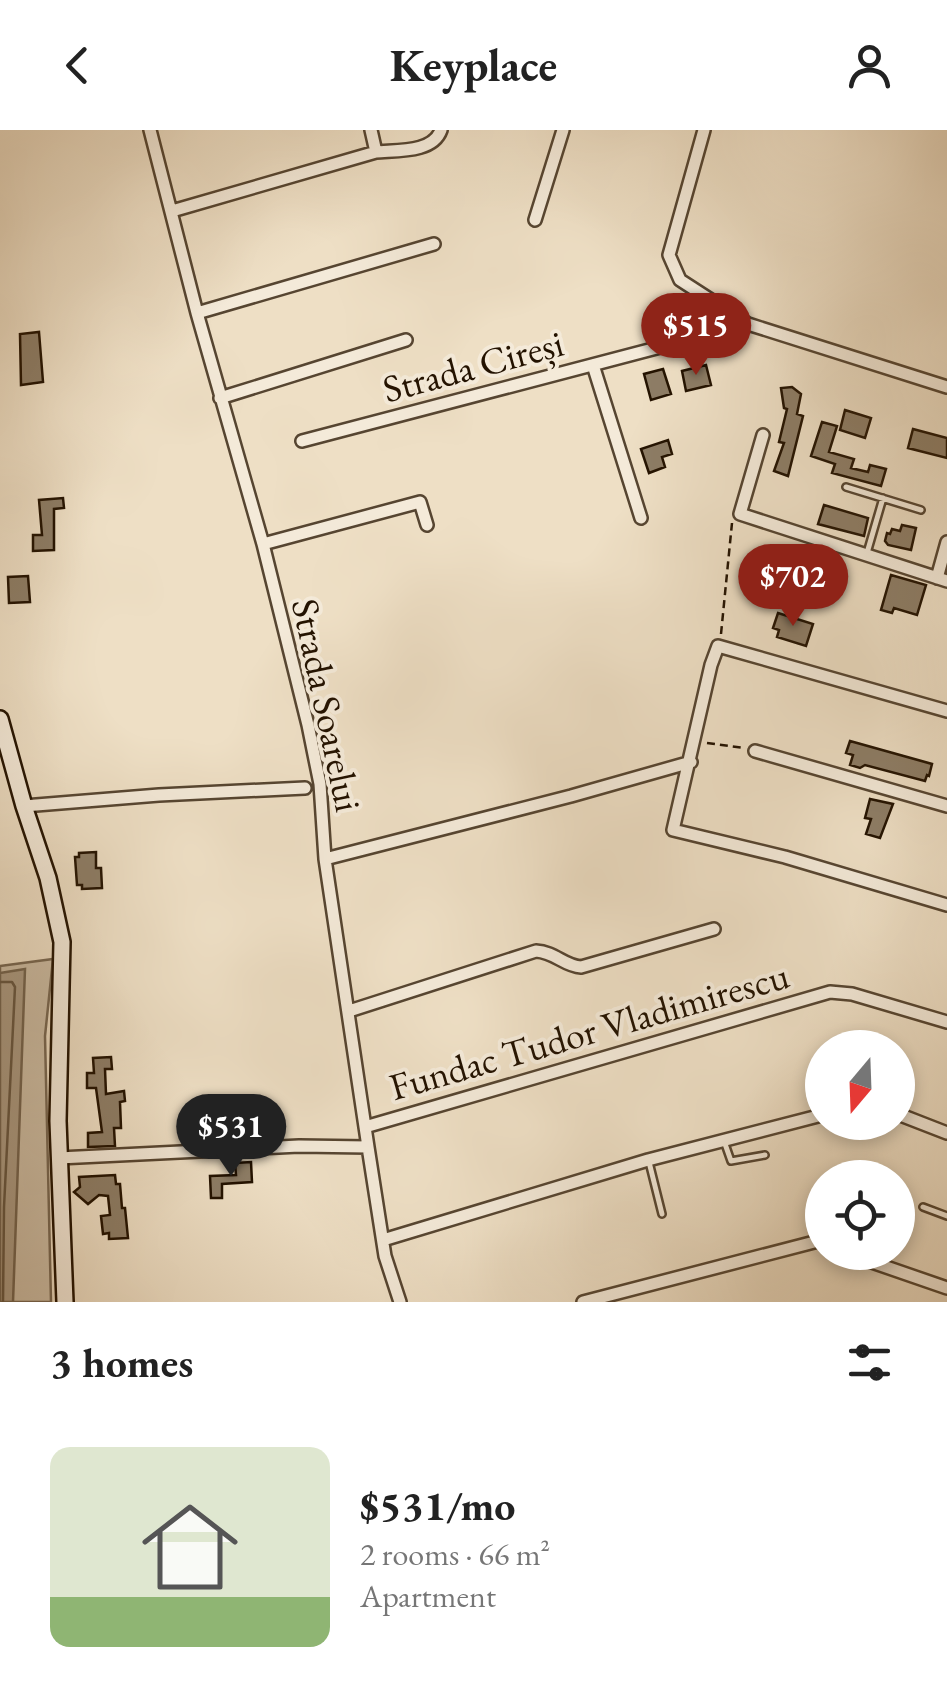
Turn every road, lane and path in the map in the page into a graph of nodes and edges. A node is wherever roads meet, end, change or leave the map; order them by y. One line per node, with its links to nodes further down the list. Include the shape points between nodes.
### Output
1 (150, 130): 7 (street, Strada Soarelui)
2 (371, 130): 6 (street)
3 (441, 130): 6 (street, via 429,146)
4 (563, 130): 8 (street)
5 (704, 130): 11 (street, via 668,256 680,280)
6 (376, 152): 7 (street)
7 (172, 210): 10 (street, Strada Soarelui)
8 (536, 220)
9 (434, 244): 10 (street)
10 (197, 312): 15 (street, Strada Soarelui)
11 (748, 324): 13 (street, Strada Cireși); 14 (street)
12 (406, 340): 15 (street)
13 (593, 365): 17 (street, Strada Cireși); 22 (street)
14 (947, 387)
15 (220, 398): 25 (street, Strada Soarelui)
16 (763, 435): 21 (street)
17 (302, 441)
18 (846, 486): 19 (lane)
19 (883, 498): 20 (lane); 26 (lane)
20 (920, 510)
21 (740, 514): 26 (street); 28 (path, via 732,521)
22 (641, 518)
23 (427, 525): 25 (street, via 420,502)
24 (947, 542): 27 (street)
25 (263, 544): 37 (street, Strada Soarelui, via 320,784)
26 (866, 556): 27 (street)
27 (942, 579)
28 (718, 646): 29 (street); 31 (street)
29 (947, 711)
30 (0, 719): 35 (main road)
31 (696, 742): 32 (path); 33 (street)
32 (755, 751): 36 (street)
33 (691, 762): 37 (street); 38 (street, via 673,830)
34 (305, 788): 35 (street)
35 (24, 806): 49 (main road, via 62,942)
36 (947, 806)
37 (324, 858): 40 (street, Strada Soarelui)
38 (947, 904)
39 (714, 928): 40 (street, via 581,967 536,951)
40 (348, 1011): 44 (street, Strada Soarelui)
41 (947, 1022): 44 (street, Fundac Tudor Vladimirescu, via 830,992)
42 (805, 1119): 46 (street)
43 (915, 1121): 45 (street)
44 (365, 1127): 47 (street, Strada Soarelui)
45 (947, 1133)
46 (723, 1138): 48 (lane, via 731,1161); 50 (street)
47 (368, 1146): 49 (street); 54 (street, Strada Soarelui)
48 (765, 1154)
49 (59, 1158): 58 (main road)
50 (648, 1160): 52 (lane); 54 (street)
51 (924, 1206): 53 (lane)
52 (662, 1214)
53 (947, 1216)
54 (383, 1240): 59 (street, Strada Soarelui)
55 (805, 1244): 60 (street)
56 (895, 1270): 57 (street)
57 (947, 1288)
58 (64, 1302)
59 (400, 1302)
60 (583, 1302)

